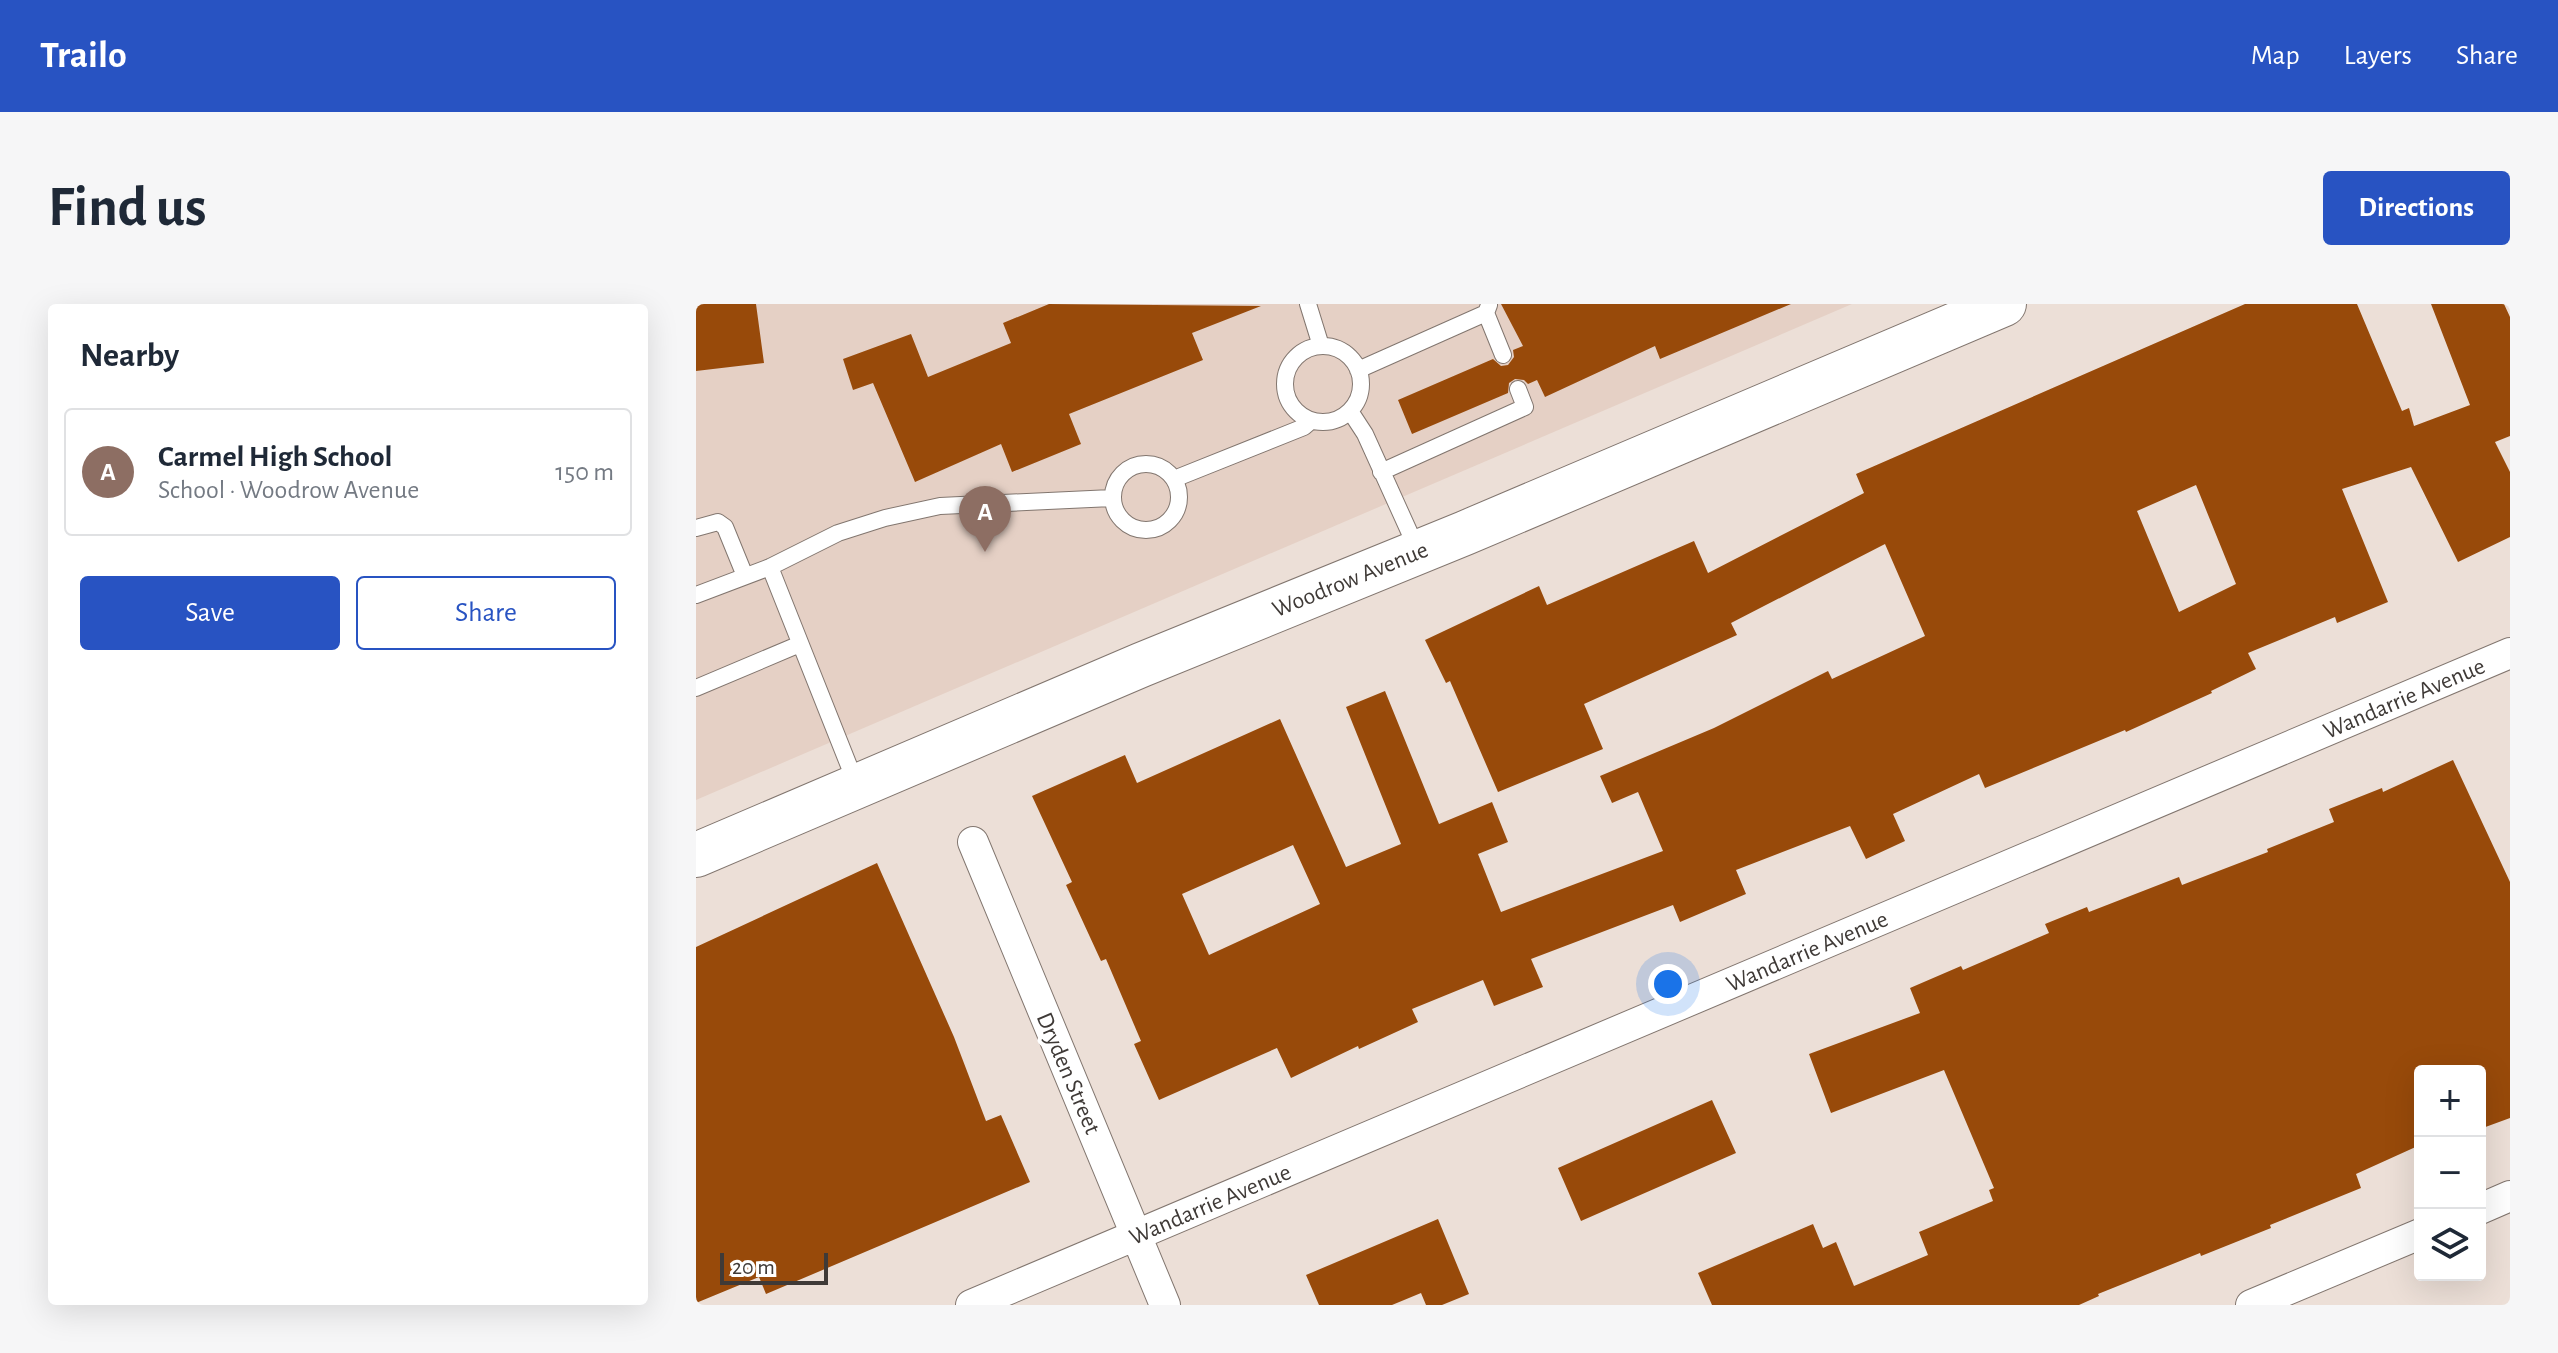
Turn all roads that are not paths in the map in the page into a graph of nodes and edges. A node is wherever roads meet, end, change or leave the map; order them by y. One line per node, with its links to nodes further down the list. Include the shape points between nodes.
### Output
1 (1308, 304): 4 (lane)
2 (2004, 304): 14 (main road, Woodrow Avenue)
3 (1488, 309): 5 (lane); 6 (lane)
4 (1321, 346): 6 (lane, via 1349,357); 9 (lane, via 1306,350 1286,373 1290,403)
5 (1503, 355)
6 (1358, 370): 8 (lane, via 1361,385)
7 (1518, 389): 10 (lane, via 1525,407)
8 (1350, 411): 9 (lane, via 1339,419); 10 (lane)
9 (1311, 421): 11 (lane)
10 (1381, 472): 14 (lane)
11 (1174, 479): 12 (lane, via 1164,468 1136,465 1123,472); 12 (lane, via 1179,502 1157,529 1144,531 1122,521)
12 (1112, 498): 15 (lane, via 926,509 838,533)
13 (696, 528): 16 (lane, via 718,522 725,527)
14 (1417, 550): 21 (main road, Woodrow Avenue)
15 (770, 567): 16 (lane); 18 (lane)
16 (745, 576): 17 (lane)
17 (696, 595)
18 (800, 644): 20 (lane); 21 (lane)
19 (2510, 653): 26 (street, Wandarrie Avenue)
20 (696, 688)
21 (857, 788): 23 (main road, Woodrow Avenue)
22 (973, 842): 26 (street, Dryden Street)
23 (696, 855)
24 (2510, 1196): 25 (street)
25 (2486, 1206)
26 (1136, 1235): 28 (street, Wandarrie Avenue); 29 (street, Dryden Street)
27 (2414, 1237): 30 (street)
28 (971, 1305)
29 (1165, 1305)
30 (2251, 1305)

